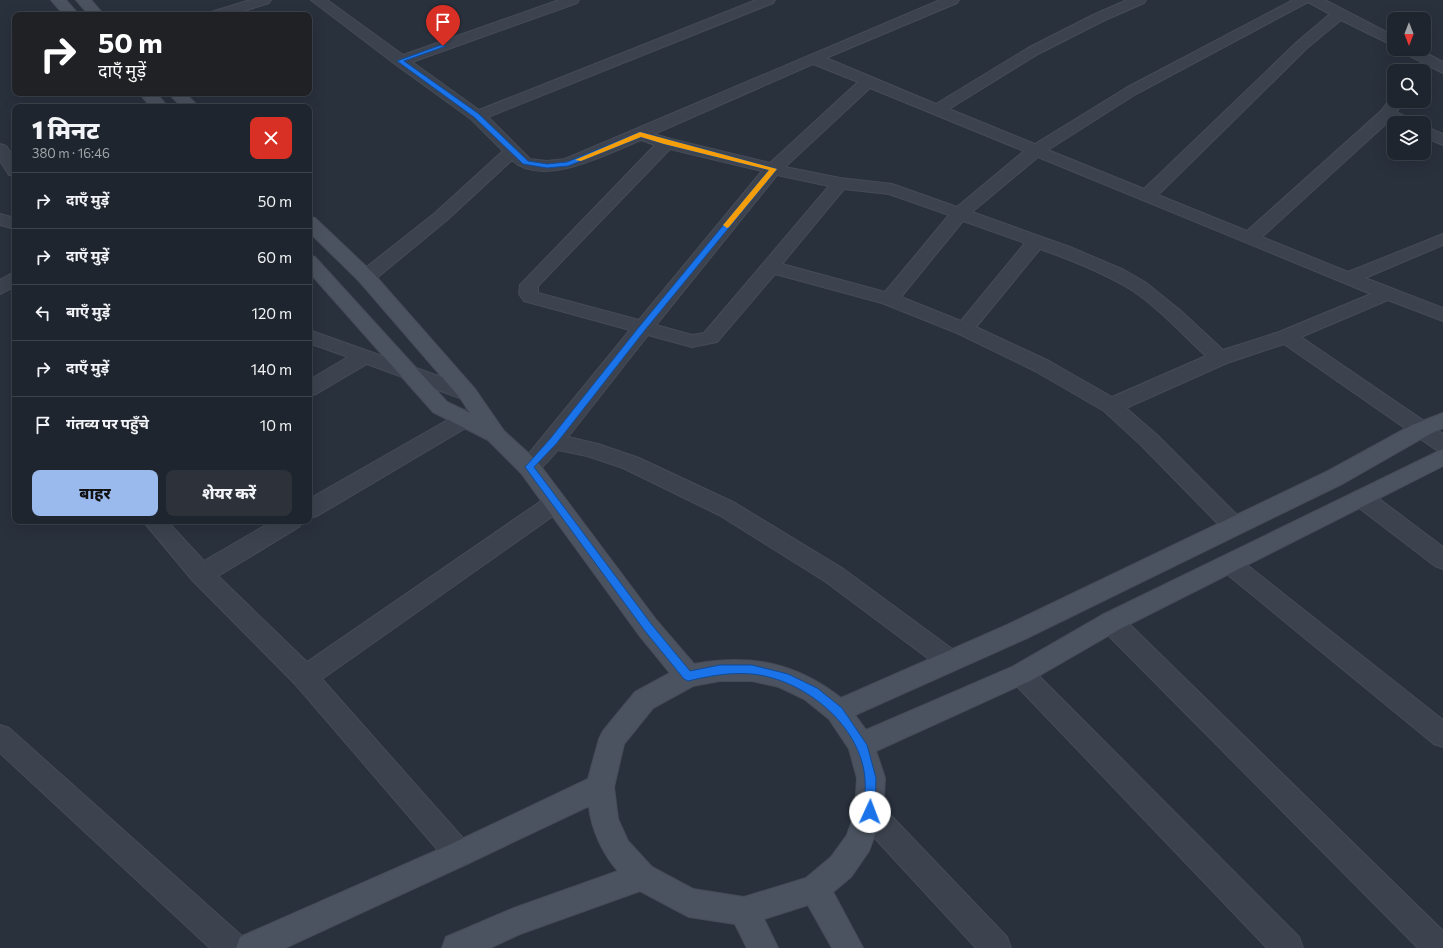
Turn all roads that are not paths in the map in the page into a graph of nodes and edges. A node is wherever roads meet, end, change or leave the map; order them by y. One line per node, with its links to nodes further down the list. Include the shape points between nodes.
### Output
1 (58, 0): 11 (main road)
2 (83, 0): 12 (main road)
3 (264, 0): 13 (street)
4 (318, 0): 18 (street)
5 (572, 0): 18 (street)
6 (768, 0): 29 (street)
7 (952, 0): 17 (street)
8 (1139, 0): 28 (street, via 1033,51)
9 (1303, 0): 37 (street, via 1131,91)
10 (1314, 0): 14 (street)
11 (69, 12)
12 (94, 12)
13 (226, 12)
14 (1340, 13): 15 (street); 41 (street, via 1302,45)
15 (1387, 38)
16 (1414, 56): 19 (street)
17 (814, 59): 22 (street); 31 (street)
18 (400, 61): 29 (street)
19 (1423, 64)
20 (1431, 67): 21 (street)
21 (1443, 68)
22 (868, 82): 28 (street); 39 (street)
23 (150, 96): 25 (main road)
24 (179, 96): 26 (main road)
25 (157, 104)
26 (188, 104)
27 (1392, 108): 30 (street); 46 (street)
28 (937, 110): 37 (street)
29 (476, 116): 36 (street)
30 (1399, 116)
31 (640, 134): 34 (street); 36 (street, via 568,164 547,166 525,163)
32 (1431, 134): 33 (street)
33 (1443, 140)
34 (666, 143): 39 (street); 58 (street, via 529,285 528,291 528,294 537,300)
35 (0, 149): 38 (street)
36 (512, 151): 51 (street, via 488,177)
37 (1035, 151): 41 (street); 42 (street)
38 (12, 167)
39 (773, 169): 40 (street); 58 (street)
40 (840, 182): 42 (street, via 892,189); 50 (street)
41 (1147, 196): 46 (street)
42 (959, 214): 48 (street); 56 (street)
43 (0, 219): 44 (street)
44 (12, 223)
45 (312, 225): 51 (main road)
46 (1250, 238): 52 (street)
47 (1443, 239): 52 (street)
48 (1036, 242): 59 (street); 63 (street, via 1117,274 1138,286)
49 (312, 264): 64 (main road)
50 (771, 267): 56 (street); 58 (street, via 710,338 692,341)
51 (366, 277): 67 (main road)
52 (1349, 278): 55 (street)
53 (12, 280): 54 (street)
54 (0, 288)
55 (1387, 294): 57 (street); 60 (street)
56 (889, 299): 59 (street)
57 (1443, 315)
58 (642, 328): 70 (street)
59 (964, 328): 66 (street, via 1042,366)
60 (1286, 336): 63 (street); 69 (street)
61 (312, 337): 62 (street)
62 (364, 357): 64 (street); 65 (street)
63 (1220, 358): 66 (street)
64 (409, 372): 67 (street)
65 (312, 386)
66 (1111, 406): 79 (street, via 1149,440)
67 (470, 408): 73 (main road); 76 (street)
68 (1443, 420): 69 (main road)
69 (1420, 430): 71 (street); 79 (main road, via 1336,477)
70 (553, 442): 73 (street); 84 (street, via 590,449 632,463 727,509 834,575)
71 (1443, 444)
72 (1443, 457): 74 (main road)
73 (529, 467): 75 (main road)
74 (1362, 498): 80 (street); 81 (main road)
75 (555, 504): 86 (main road, via 648,628); 87 (street)
76 (312, 508)
77 (157, 524): 82 (street)
78 (286, 524): 82 (street)
79 (1234, 526): 84 (main road)
80 (1443, 560)
81 (1230, 564): 83 (main road); 90 (street)
82 (201, 574): 87 (street)
83 (1111, 622): 85 (main road); 105 (street)
84 (950, 661): 88 (main road)
85 (1021, 674): 91 (main road); 104 (street)
86 (688, 676): 88 (main road, via 720,670 752,670 784,677 806,688); 92 (main road, via 644,700 612,739)
87 (305, 677): 94 (street)
88 (838, 711): 91 (main road)
89 (0, 736): 98 (street)
90 (1443, 736)
91 (862, 745): 93 (main road, via 871,778)
92 (600, 787): 94 (main road); 95 (main road, via 604,819 618,850)
93 (870, 812): 96 (main road, via 859,842 841,868); 103 (street)
94 (459, 854): 99 (main road)
95 (642, 877): 97 (main road, via 689,903); 100 (main road, via 514,922)
96 (815, 889): 97 (main road); 102 (main road)
97 (744, 911): 101 (main road)
98 (232, 948)
99 (251, 948)
100 (457, 948)
101 (763, 948)
102 (848, 948)
103 (996, 948)
104 (1288, 948)
105 (1439, 948)

